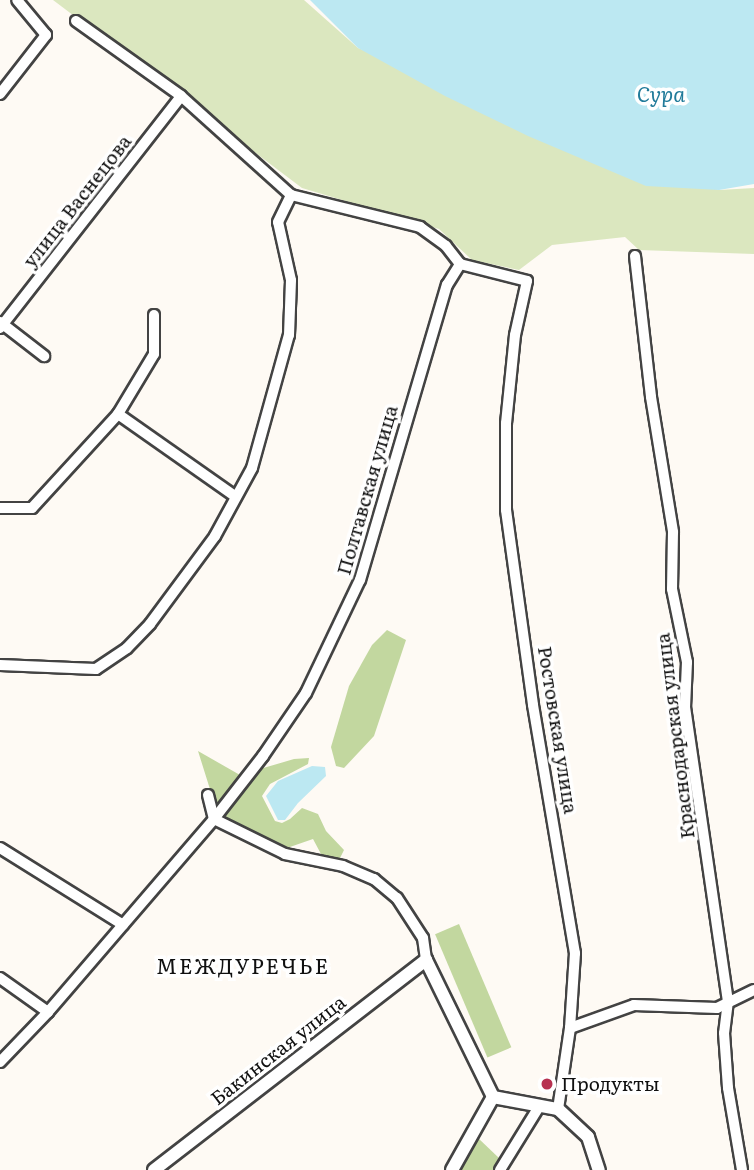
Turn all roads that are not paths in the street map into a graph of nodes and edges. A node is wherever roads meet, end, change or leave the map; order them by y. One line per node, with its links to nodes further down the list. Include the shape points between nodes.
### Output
1 (17, 0): 3 (street, via 46,35)
2 (76, 21): 4 (street)
3 (0, 94)
4 (181, 96): 5 (street); 9 (street, улица Васнецова)
5 (291, 195): 7 (street, via 420,227 446,246); 12 (street, via 278,222 291,280 289,335 252,468)
6 (635, 256): 22 (street, Краснодарская улица, via 673,532 672,589 687,662 685,707)
7 (460, 264): 16 (street, Полтавская улица, via 447,285 360,580 306,693); 24 (street, Ростовская улица, via 527,281 514,335 507,410 506,510 575,953)
8 (154, 316): 11 (street, via 154,354)
9 (1, 325): 10 (street)
10 (44, 356)
11 (118, 414): 12 (street); 13 (street, via 32,508)
12 (236, 497): 14 (street, via 215,536 127,648 96,669)
13 (0, 508)
14 (0, 665)
15 (208, 795): 16 (street)
16 (214, 819): 18 (street, Полтавская улица); 19 (street, via 285,854 343,866 374,879 397,898 417,928)
17 (0, 848): 18 (street)
18 (123, 925): 23 (street, Полтавская улица)
19 (426, 960): 26 (street); 29 (street, Бакинская улица)
20 (0, 978): 23 (street)
21 (754, 990): 22 (street)
22 (728, 1001): 24 (street, via 717,1008 634,1004); 33 (street, Краснодарская улица, via 724,1033 728,1088)
23 (48, 1012): 25 (street, Полтавская улица)
24 (570, 1028): 28 (street, Ростовская улица)
25 (0, 1062)
26 (493, 1097): 27 (street); 30 (street)
27 (540, 1105): 28 (street); 31 (street)
28 (558, 1109): 32 (street, via 588,1137)
29 (153, 1170)
30 (452, 1170)
31 (500, 1170)
32 (599, 1170)
33 (742, 1170)

